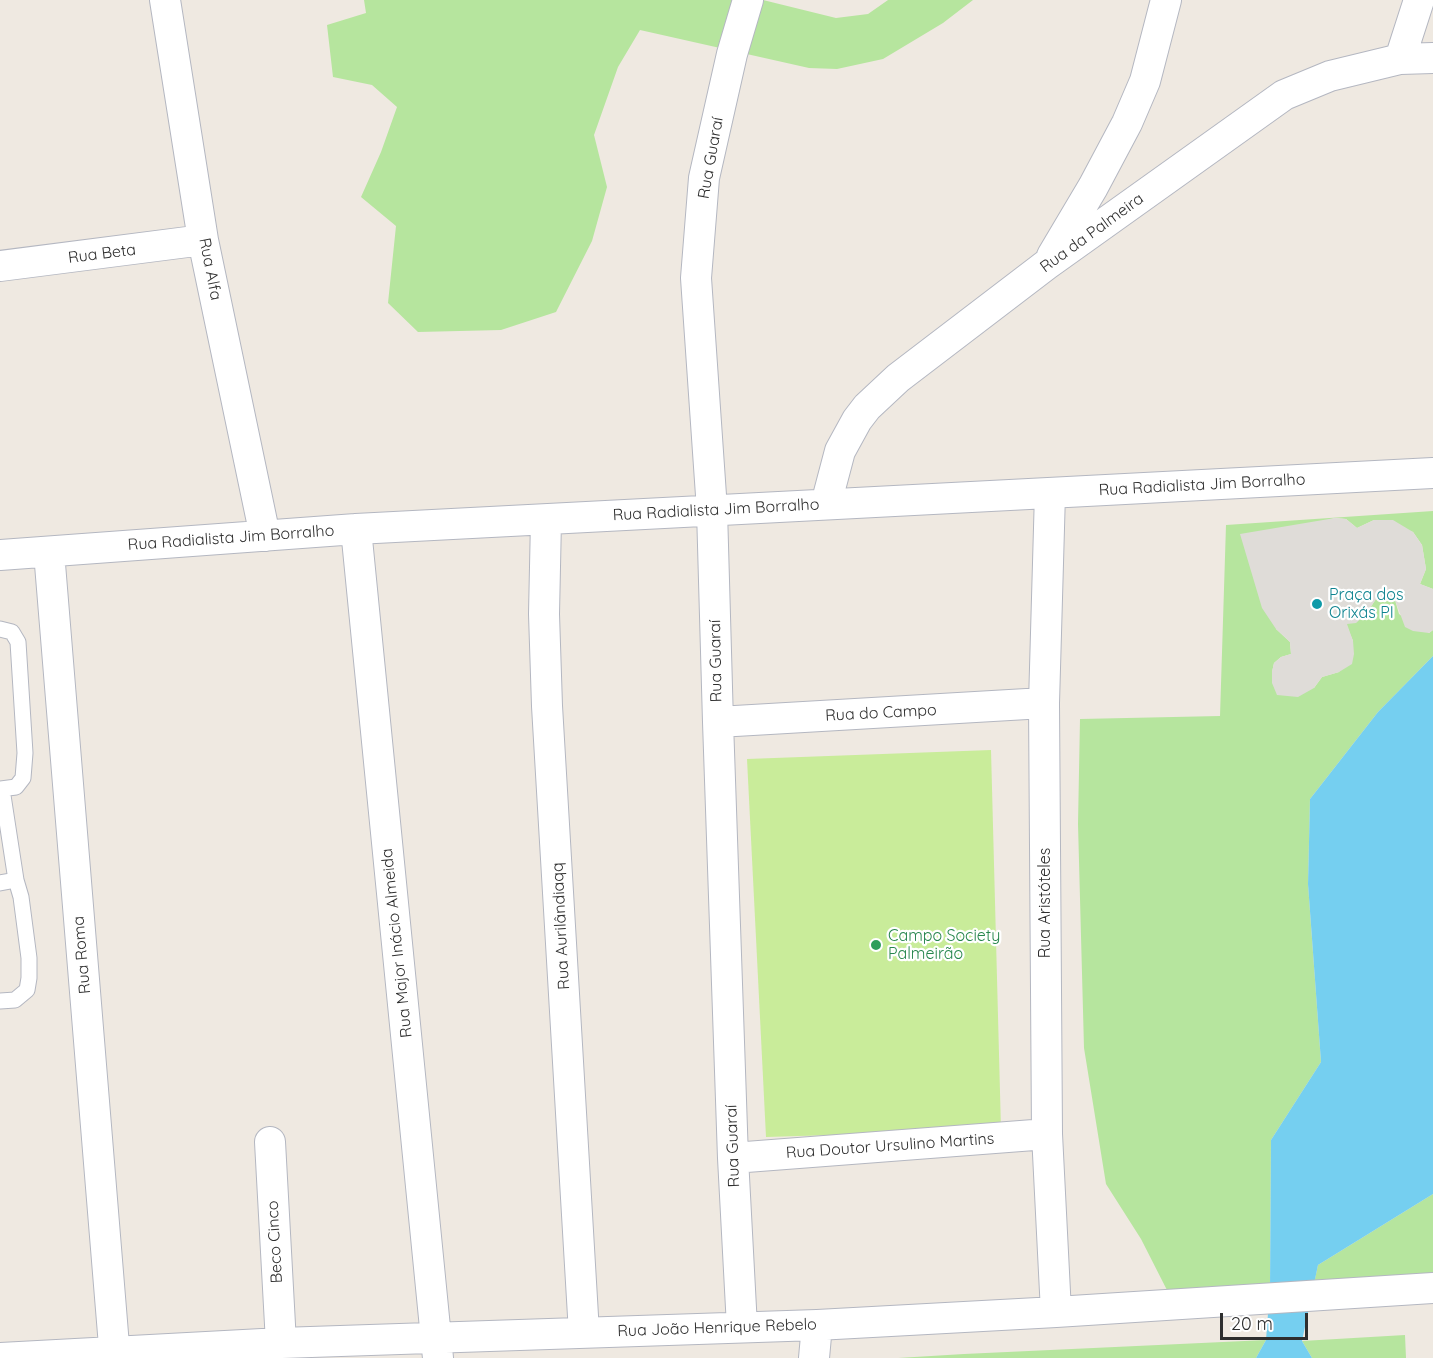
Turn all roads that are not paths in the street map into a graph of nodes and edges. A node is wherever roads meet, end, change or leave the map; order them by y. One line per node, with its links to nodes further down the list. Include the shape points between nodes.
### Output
1 (165, 0): 7 (street, Rua Alfa)
2 (748, 0): 13 (street, Rua Guaraí, via 704,178 696,278)
3 (1166, 0): 9 (street, via 1145,81 1127,123)
4 (1419, 0): 6 (street)
5 (1433, 58): 6 (street, Rua da Palmeira)
6 (1400, 59): 9 (street, Rua da Palmeira, via 1330,76 1284,95)
7 (203, 240): 8 (street, Rua Beta); 16 (street, Rua Alfa)
8 (0, 266)
9 (1046, 266): 12 (street, Rua da Palmeira, via 898,378 867,407 840,451)
10 (1433, 473): 11 (street, Rua Radialista Jim Borralho)
11 (1050, 493): 12 (street, Rua Radialista Jim Borralho); 20 (street, Rua Aristóteles)
12 (826, 504): 13 (street, Rua Radialista Jim Borralho)
13 (712, 510): 14 (street, Rua Radialista Jim Borralho); 21 (street, Rua Guaraí)
14 (546, 520): 15 (street, Rua Radialista Jim Borralho); 33 (street, Rua Aurilândiaqq, via 547,706)
15 (356, 529): 16 (street, Rua Radialista Jim Borralho); 35 (street, Rua Major Inácio Almeida)
16 (265, 536): 17 (street, Rua Radialista Jim Borralho)
17 (49, 552): 18 (street, Rua Radialista Jim Borralho); 36 (street, Rua Roma)
18 (0, 555)
19 (0, 629): 22 (lane, via 12,632 18,642 25,753 23,778 16,787)
20 (1044, 703): 21 (street, Rua do Campo); 26 (street, Rua Aristóteles)
21 (718, 722): 28 (street, Rua Guaraí)
22 (1, 789): 23 (lane)
23 (16, 880): 24 (lane); 25 (lane, via 29,978 27,990 15,1000)
24 (0, 883)
25 (0, 1000)
26 (1047, 1134): 28 (street, Rua Doutor Ursulino Martins); 30 (street, Rua Aristóteles)
27 (270, 1142): 34 (street, Beco Cinco)
28 (733, 1158): 32 (street, Rua Guaraí)
29 (1433, 1288): 30 (street, Rua João Henrique Rebelo)
30 (1056, 1312): 31 (street, Rua João Henrique Rebelo)
31 (817, 1325): 32 (street, Rua João Henrique Rebelo); 38 (street)
32 (742, 1327): 33 (street, Rua João Henrique Rebelo)
33 (584, 1333): 35 (street, Rua João Henrique Rebelo)
34 (281, 1343): 35 (street, Rua João Henrique Rebelo); 36 (street, Rua João Henrique Rebelo)
35 (437, 1348)
36 (115, 1354): 37 (street, Rua João Henrique Rebelo)
37 (0, 1358)
38 (814, 1358)

